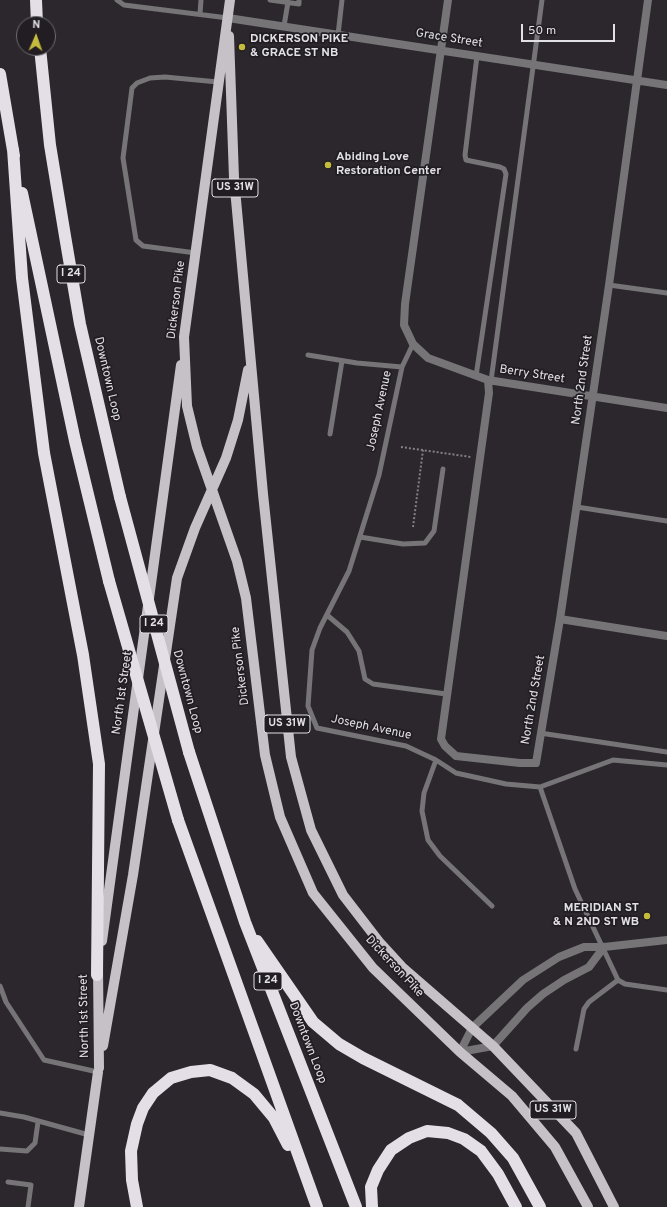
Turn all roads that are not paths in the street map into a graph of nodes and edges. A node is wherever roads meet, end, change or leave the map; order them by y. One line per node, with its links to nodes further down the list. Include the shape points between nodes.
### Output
1 (36, 0): 13 (highway)
2 (117, 0): 12 (lane, via 124,5)
3 (201, 0): 12 (lane)
4 (230, 0): 14 (main road, Dickerson Pike / US 31W)
5 (270, 0): 11 (lane)
6 (299, 0): 11 (lane, via 299,4)
7 (342, 0): 16 (lane)
8 (448, 0): 17 (street)
9 (542, 0): 20 (lane)
10 (648, 0): 22 (street, North 2nd Street)
11 (288, 2): 15 (lane)
12 (200, 14): 14 (lane)
13 (37, 16)
14 (228, 18): 15 (street, Grace Street); 23 (main road, Dickerson Pike / US 31W); 32 (main road, Dickerson Pike / US 31W, via 234,178)
15 (284, 26): 16 (street, Grace Street)
16 (338, 35): 17 (street, Grace Street)
17 (442, 50): 19 (street, Grace Street); 30 (street, via 404,304 404,325)
18 (41, 56): 55 (highway, Downtown Loop / I 24, bridge, via 50,145 64,236 80,324 120,497 189,752)
19 (478, 56): 20 (street, Grace Street); 35 (lane, via 466,160 500,167 506,174)
20 (533, 65): 22 (street, Grace Street); 36 (lane)
21 (0, 74): 25 (highway, I 24)
22 (637, 80): 24 (street, Grace Street); 27 (street, North 2nd Street)
23 (218, 82): 26 (main road, Dickerson Pike / US 31W); 26 (lane, via 150,78 132,88 123,158 136,240 143,246)
24 (667, 85)
25 (13, 149): 58 (highway, via 22,278 44,453 83,655 99,764); 72 (highway, I 24, bridge, via 75,441 109,581 178,820)
26 (196, 253): 29 (main road, Dickerson Pike / US 31W)
27 (610, 286): 28 (lane); 37 (street, North 2nd Street)
28 (667, 293)
29 (184, 337): 41 (main road, Dickerson Pike / US 31W, via 187,406 197,447); 58 (main road, North 1st Street)
30 (413, 344): 34 (lane, Joseph Avenue); 35 (street, via 428,358)
31 (308, 356): 33 (lane)
32 (250, 358): 41 (main road, North 1st Street, via 238,420 226,458); 62 (main road, Dickerson Pike / US 31W, via 291,757 311,830 343,895 380,943 402,968)
33 (342, 361): 34 (lane); 39 (lane)
34 (402, 367): 44 (lane, Joseph Avenue, via 379,474)
35 (476, 376): 36 (street)
36 (489, 380): 37 (street, Berry Street); 48 (street, via 490,393)
37 (593, 397): 38 (street, Berry Street); 42 (street, North 2nd Street)
38 (667, 408)
39 (330, 434)
40 (443, 469): 44 (lane, via 434,531 425,543 403,544)
41 (212, 488): 58 (main road, North 1st Street, via 177,578 134,867 99,1068); 65 (main road, Dickerson Pike / US 31W, via 237,561 246,598 266,762 280,817 301,866 313,893 373,968)
42 (577, 507): 43 (lane); 46 (street, North 2nd Street)
43 (667, 521)
44 (360, 537): 45 (lane, Joseph Avenue, via 349,571)
45 (327, 615): 48 (lane, via 347,632 359,651 365,679 373,684); 51 (lane, Joseph Avenue, via 312,650 309,677 308,706 317,728 406,746)
46 (560, 619): 47 (street); 49 (street, North 2nd Street)
47 (667, 636)
48 (446, 694): 49 (street, North 2nd Street, via 441,739 456,756 536,763)
49 (540, 733): 50 (lane)
50 (667, 752)
51 (436, 760): 53 (lane, Joseph Avenue, via 456,772 506,784); 54 (lane, via 424,793 422,811 428,840 440,856)
52 (667, 765): 53 (lane, Joseph Avenue, via 613,760)
53 (540, 787): 57 (lane, via 575,889)
54 (492, 906)
55 (245, 922): 77 (highway, Downtown Loop / I 24); 80 (highway, via 313,1022 339,1044 363,1058 458,1105 492,1132 513,1158)
56 (667, 940): 57 (street)
57 (604, 947): 59 (lane); 62 (street, via 584,947 559,957 523,980); 63 (street, via 589,967 564,980 527,1008)
58 (97, 975)
59 (618, 980): 61 (lane, via 625,984); 64 (lane, via 589,1002 584,1009)
60 (0, 986): 66 (lane, via 6,1002 44,1060)
61 (667, 990)
62 (472, 1028): 63 (main road, Dickerson Pike / US 31W); 65 (street)
63 (493, 1046): 65 (street); 82 (main road, Dickerson Pike / US 31W, via 576,1133)
64 (576, 1049)
65 (460, 1052): 81 (main road, Dickerson Pike / US 31W, via 512,1096 555,1147)
66 (98, 1072): 69 (main road, North 1st Street)
67 (0, 1113): 68 (lane)
68 (38, 1122): 69 (lane); 70 (lane, via 35,1143 27,1151)
69 (89, 1135): 74 (main road, North 1st Street)
70 (0, 1149)
71 (8, 1182): 73 (lane, via 31,1185)
72 (311, 1191): 75 (highway, via 274,1118 254,1094 232,1078 210,1070 171,1078 153,1093 143,1108 131,1151 132,1180); 76 (highway, I 24)
73 (28, 1207)
74 (79, 1207)
75 (137, 1207)
76 (317, 1207)
77 (356, 1207)
78 (372, 1207): 79 (highway, via 371,1187 391,1150 409,1138 427,1131 448,1133 481,1151 509,1192)
79 (516, 1207)
80 (540, 1207)
81 (588, 1207)
82 (614, 1207)

